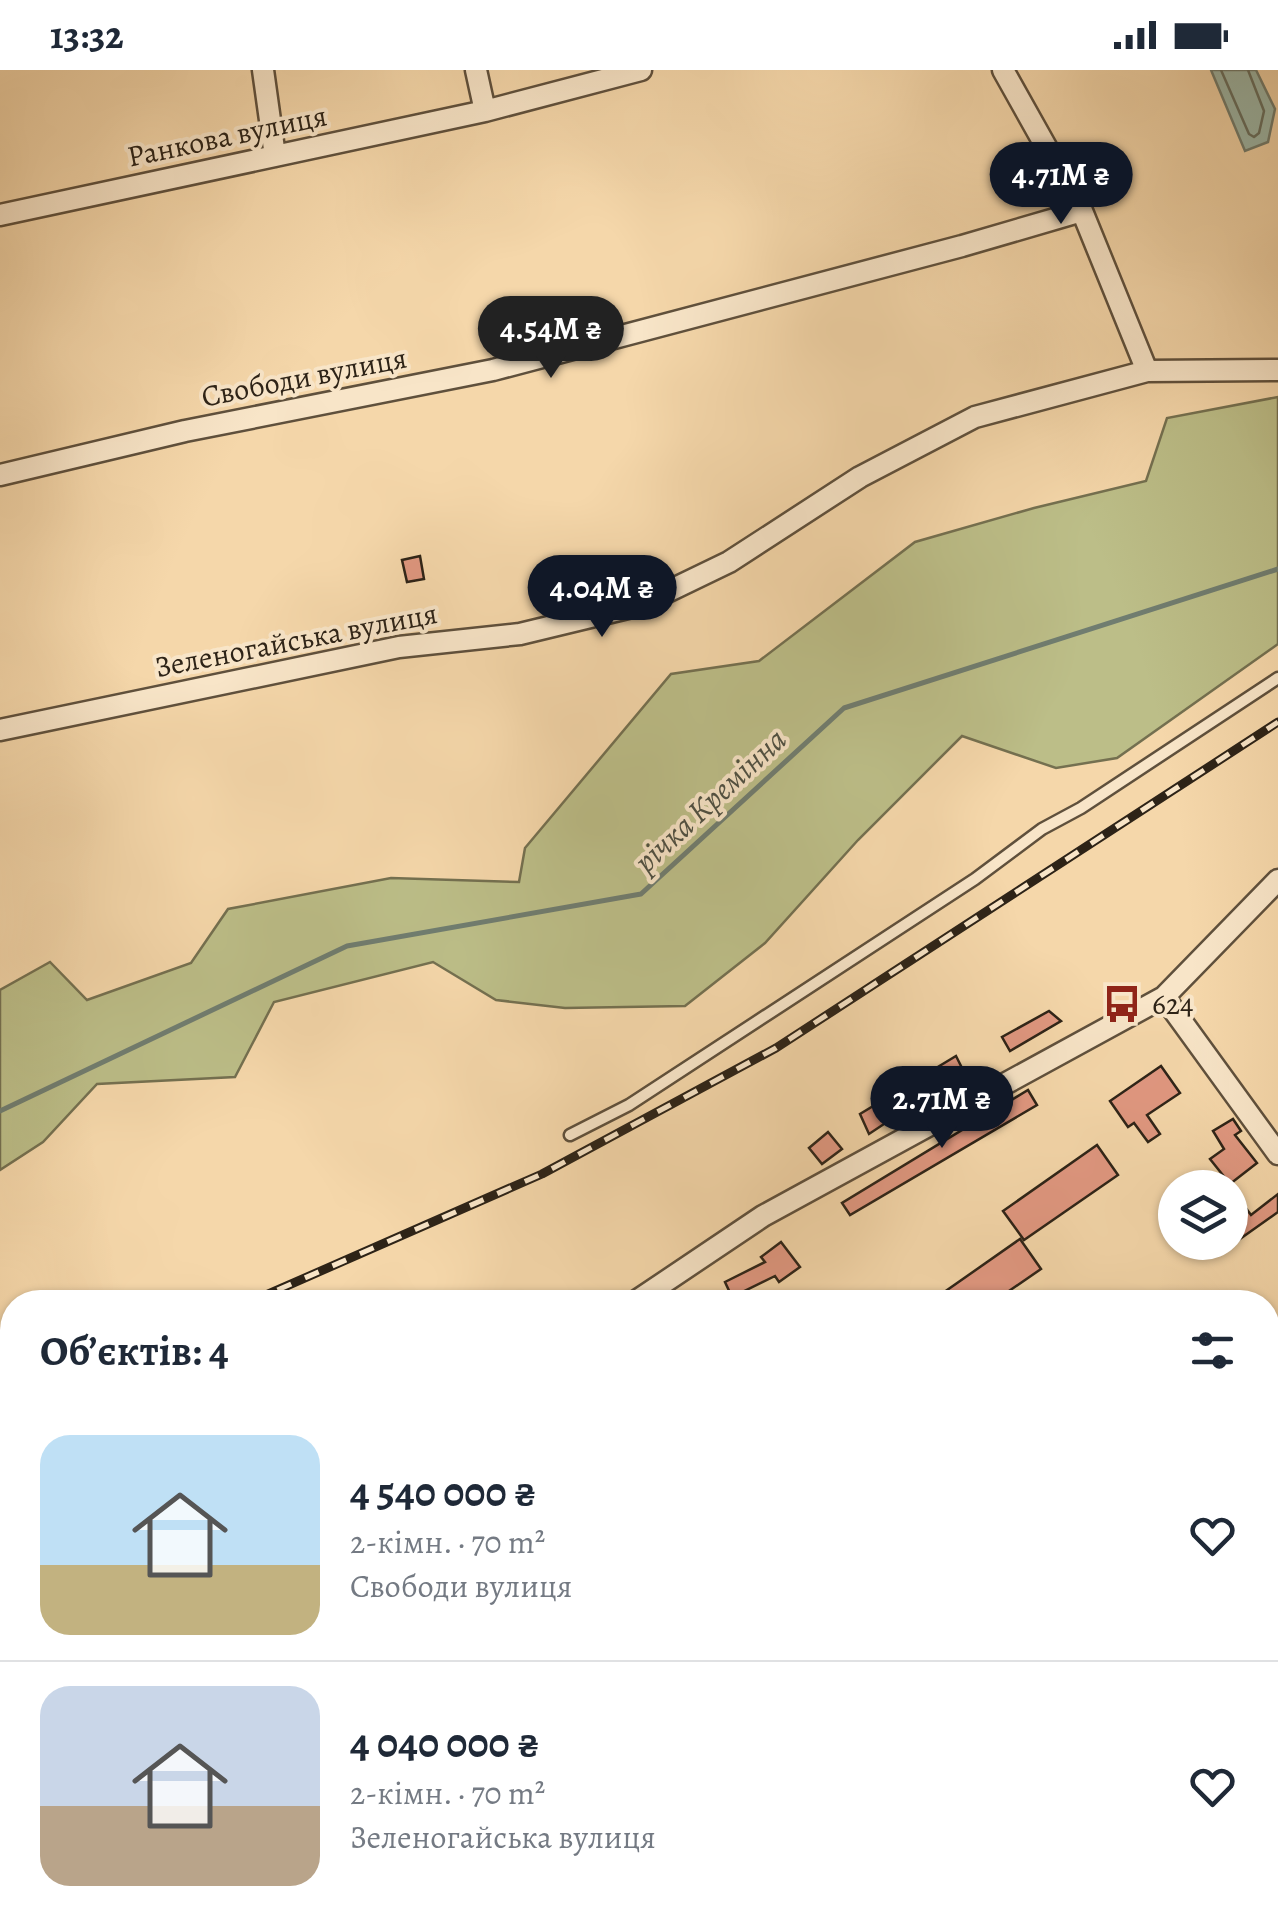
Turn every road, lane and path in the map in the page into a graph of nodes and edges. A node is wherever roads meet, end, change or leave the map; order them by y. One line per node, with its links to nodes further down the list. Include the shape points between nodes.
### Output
1 (263, 70): 6 (street)
2 (476, 70): 5 (street)
3 (642, 70): 5 (street, Ранкова вулиця)
4 (1003, 70): 7 (street)
5 (486, 111): 6 (street, Ранкова вулиця)
6 (275, 156): 8 (street, Ранкова вулиця)
7 (1082, 211): 10 (street); 11 (street, Свободи вулиця, via 493,370 185,430)
8 (0, 215)
9 (1278, 370): 10 (street, Зеленогайська вулиця)
10 (1147, 371): 13 (street, Зеленогайська вулиця, via 974,417 860,477 729,562 640,605 520,634 399,646)
11 (0, 475)
12 (1278, 678): 16 (lane, via 629,1105)
13 (0, 730)
14 (1278, 880): 15 (street)
15 (1164, 997): 17 (street); 18 (street, via 763,1216)
16 (570, 1135)
17 (1278, 1154)
18 (653, 1290)

